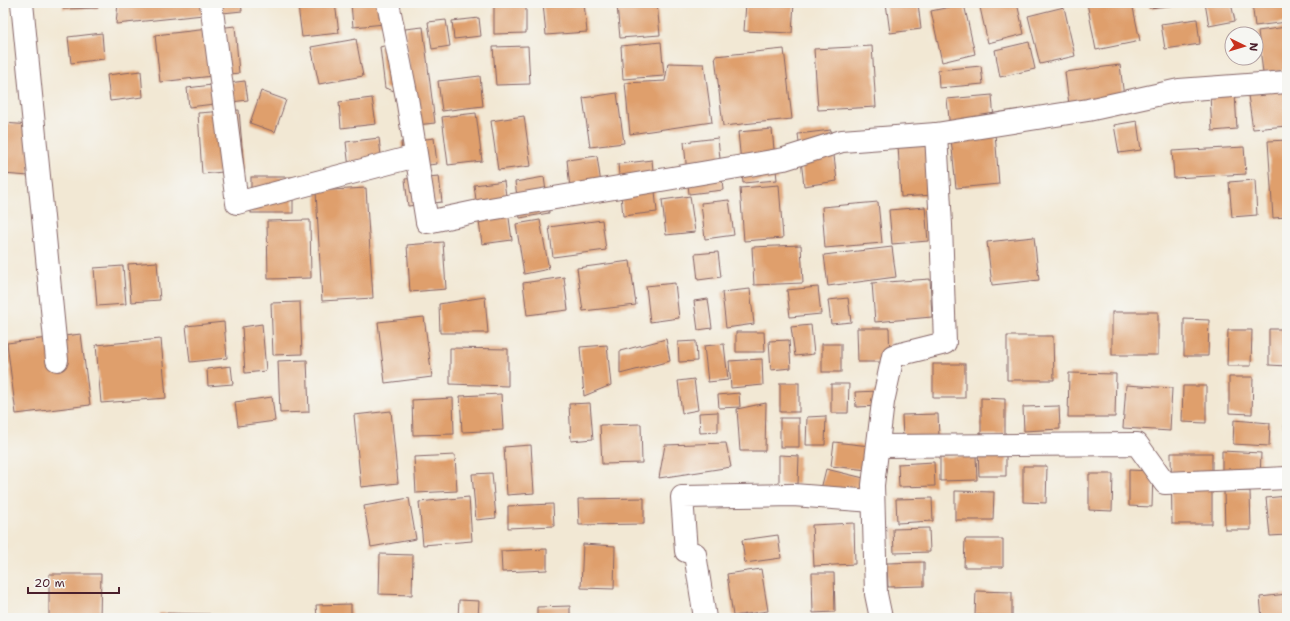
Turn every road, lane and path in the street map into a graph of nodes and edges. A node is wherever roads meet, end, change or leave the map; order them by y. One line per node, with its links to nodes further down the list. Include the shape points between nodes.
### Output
1 (22, 3): 7 (street)
2 (211, 3): 6 (street, via 237,203)
3 (388, 3): 6 (street)
4 (1287, 82): 5 (street, via 1179,90 1088,110)
5 (936, 134): 6 (street, via 842,141 784,159 427,222); 8 (street, via 945,343 893,356 882,402)
6 (416, 156)
7 (57, 360)
8 (878, 446): 9 (street, via 1137,444 1165,483); 10 (street)
9 (1287, 478)
10 (873, 501): 11 (street, via 793,495 682,497 686,551 695,554); 12 (street, via 876,594)
11 (705, 618)
12 (881, 618)

